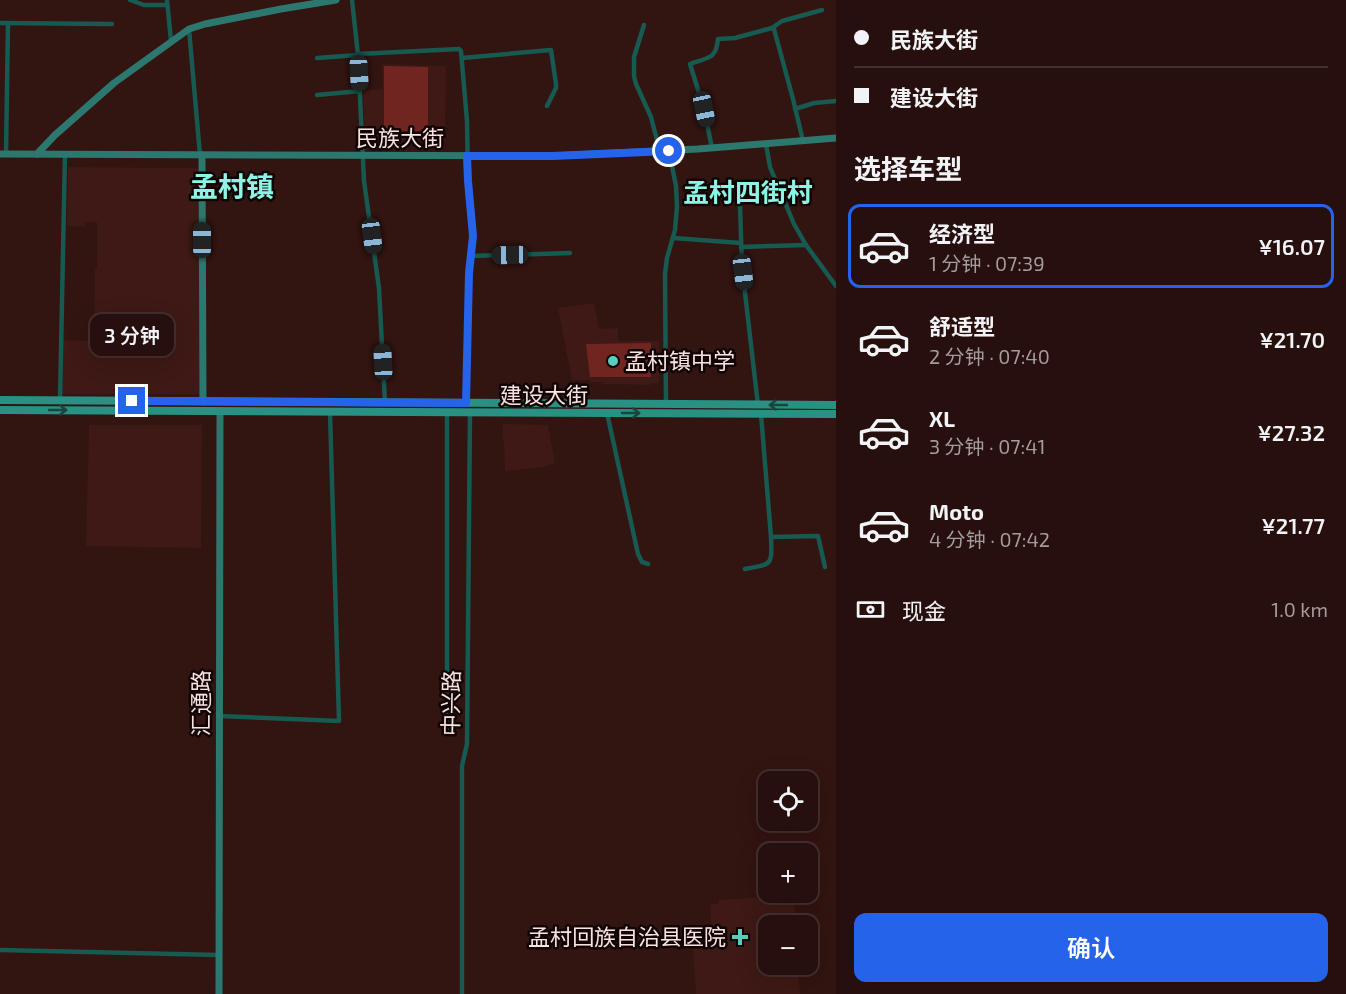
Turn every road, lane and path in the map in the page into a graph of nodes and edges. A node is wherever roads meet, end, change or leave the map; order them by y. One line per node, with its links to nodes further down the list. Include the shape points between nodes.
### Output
1 (336, 0): 5 (street)
2 (352, 0): 14 (street)
3 (133, 1): 4 (street, via 153,6)
4 (167, 2): 13 (street)
5 (307, 2): 12 (street)
6 (822, 10): 11 (street, via 782,21)
7 (0, 23): 8 (street)
8 (8, 23): 9 (street); 28 (street)
9 (112, 24)
10 (644, 25): 27 (street, via 634,57 634,76)
11 (772, 28): 21 (street); 25 (street, via 718,39 712,56 690,64)
12 (189, 29): 13 (street); 31 (street)
13 (171, 41): 29 (street, via 114,83)
14 (358, 55): 15 (street); 16 (street, via 459,49); 17 (street)
15 (317, 58)
16 (462, 58): 20 (street, via 551,50 556,88); 33 (street)
17 (360, 91): 18 (street); 32 (street)
18 (316, 95)
19 (836, 101): 21 (street)
20 (547, 106)
21 (795, 109): 23 (street)
22 (836, 138): 23 (street, 民族大街)
23 (802, 141): 24 (street, 民族大街)
24 (766, 144): 25 (street, 民族大街); 37 (street, via 770,167)
25 (712, 148): 26 (street, 民族大街)
26 (669, 151): 27 (street, 民族大街); 35 (street, via 677,197)
27 (660, 152): 33 (street, 民族大街)
28 (3, 154): 29 (street, 民族大街)
29 (37, 154): 30 (street, 民族大街)
30 (65, 154): 31 (street, 民族大街); 42 (street)
31 (201, 155): 32 (street, 民族大街); 43 (street)
32 (363, 156): 33 (street, 民族大街); 44 (street, via 379,288)
33 (467, 156): 39 (street, via 473,226)
34 (740, 205): 36 (street)
35 (673, 238): 36 (street); 46 (street, via 665,274)
36 (741, 245): 37 (street); 47 (street)
37 (806, 245): 40 (street)
38 (570, 253): 39 (street)
39 (471, 256): 45 (street)
40 (836, 286)
41 (0, 400): 42 (main road, 建设大街)
42 (60, 401): 43 (main road, 建设大街)
43 (203, 402): 44 (main road, 建设大街)
44 (385, 403): 45 (main road, 建设大街)
45 (466, 403): 46 (main road, 建设大街)
46 (666, 404): 47 (main road, 建设大街)
47 (758, 405): 48 (main road, 建设大街, one-way to 47)
48 (836, 405)
49 (0, 410): 50 (main road, 建设大街, one-way to 50)
50 (220, 411): 51 (main road, 建设大街); 61 (street, 汇通路)
51 (330, 412): 52 (main road, 建设大街); 61 (street, via 339,721)
52 (447, 413): 53 (main road, 建设大街); 62 (street)
53 (470, 413): 54 (main road, 建设大街); 66 (street, 中兴路, via 467,744 462,766)
54 (607, 413): 55 (main road, 建设大街, one-way to 55); 58 (street, via 638,554)
55 (760, 414): 56 (main road, 建设大街); 57 (street)
56 (836, 414)
57 (771, 537): 59 (street, via 818,536); 60 (street, via 770,561)
58 (648, 564)
59 (825, 567)
60 (746, 569)
61 (219, 716): 64 (street, 汇通路)
62 (447, 730)
63 (0, 950): 64 (street)
64 (219, 955): 65 (street, 汇通路)
65 (219, 994)
66 (462, 994)

